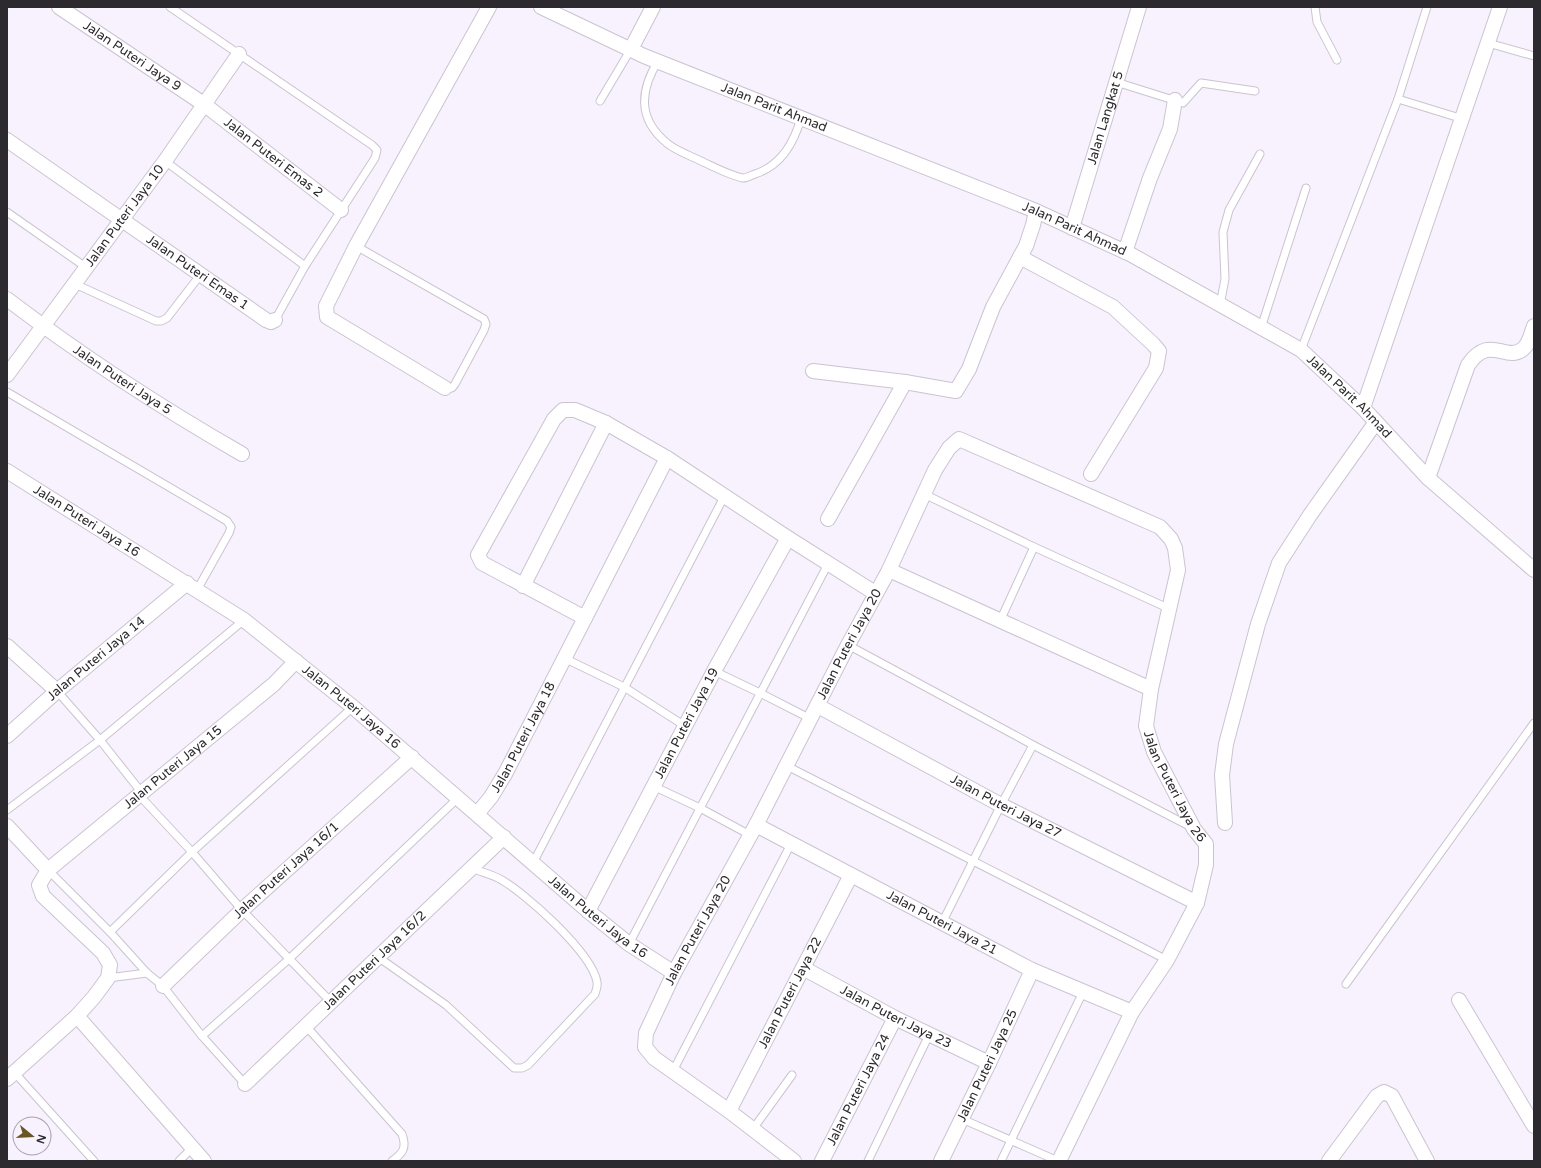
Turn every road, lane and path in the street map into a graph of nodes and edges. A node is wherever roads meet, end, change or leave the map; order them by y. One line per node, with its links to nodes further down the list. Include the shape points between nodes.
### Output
1 (59, 7): 21 (street, Jalan Puteri Jaya 9)
2 (170, 7): 11 (lane)
3 (541, 7): 12 (street, Jalan Parit Ahmad)
4 (653, 7): 12 (street)
5 (1139, 7): 16 (street, Jalan Langkat 5)
6 (1315, 7): 14 (lane, via 1316,22)
7 (1427, 7): 18 (lane)
8 (1500, 7): 10 (street)
9 (488, 9): 33 (street)
10 (1488, 43): 13 (lane); 22 (street)
11 (239, 54): 21 (street, Jalan Puteri Jaya 10); 28 (lane, via 377,150 375,158)
12 (628, 54): 15 (street, Jalan Parit Ahmad); 20 (lane)
13 (1534, 56)
14 (1337, 60)
15 (655, 66): 23 (street, Jalan Parit Ahmad); 23 (lane, via 645,90 644,108 649,123 668,145 722,170 744,178 760,173 778,162 792,143)
16 (1116, 82): 19 (lane); 32 (street, Jalan Langkat 5)
17 (1255, 91): 19 (lane, via 1201,83 1183,103)
18 (1398, 99): 22 (lane); 46 (lane)
19 (1175, 100): 35 (street, via 1170,129)
20 (600, 102)
21 (205, 105): 26 (street, Jalan Puteri Jaya 10); 28 (street, Jalan Puteri Emas 2)
22 (1463, 119): 52 (street)
23 (800, 122): 30 (street, Jalan Parit Ahmad)
24 (7, 140): 31 (street, Jalan Puteri Emas 1)
25 (1260, 154): 41 (lane, via 1229,210 1223,232 1225,279)
26 (165, 161): 31 (street, Jalan Puteri Jaya 10); 36 (lane)
27 (1306, 188): 45 (lane)
28 (341, 210): 36 (lane)
29 (7, 212): 37 (lane)
30 (1035, 218): 32 (street, Jalan Parit Ahmad); 34 (street)
31 (121, 220): 37 (street, Jalan Puteri Jaya 10); 38 (street, Jalan Puteri Emas 1)
32 (1072, 228): 35 (street, Jalan Parit Ahmad)
33 (356, 246): 50 (street, via 326,306 327,317); 50 (lane, via 484,319 484,330 455,384 452,388)
34 (1023, 251): 49 (street, via 992,307 969,368 956,391); 58 (street, via 1113,307 1159,351 1156,368)
35 (1125, 252): 41 (street, Jalan Parit Ahmad)
36 (305, 266): 42 (lane)
37 (87, 268): 39 (street, Jalan Puteri Jaya 10)
38 (200, 274): 39 (lane, via 167,318 161,322); 42 (street, Jalan Puteri Emas 1, via 266,320)
39 (75, 284): 44 (street, Jalan Puteri Jaya 10)
40 (7, 299): 44 (street, Jalan Puteri Jaya 5)
41 (1220, 305): 45 (street, Jalan Parit Ahmad)
42 (275, 320)
43 (1534, 326): 59 (street, via 1522,350 1513,352 1490,349 1474,355 1468,365)
44 (43, 327): 48 (street, Jalan Puteri Jaya 10); 55 (street, Jalan Puteri Jaya 5, via 116,377)
45 (1261, 328): 46 (street, Jalan Parit Ahmad)
46 (1300, 350): 52 (street, Jalan Parit Ahmad)
47 (813, 371): 49 (street)
48 (7, 375)
49 (905, 382): 62 (street)
50 (445, 388)
51 (7, 392): 69 (lane, via 227,521 231,527 229,533)
52 (1363, 408): 53 (street, Jalan Parit Ahmad)
53 (1376, 422): 59 (street, Jalan Parit Ahmad); 102 (street, via 1310,515 1279,564 1244,673 1226,744 1222,775)
54 (606, 423): 56 (street); 70 (street); 70 (street, via 575,410 563,410 554,419 478,555 482,563)
55 (242, 454)
56 (667, 458): 61 (street); 73 (street, Jalan Puteri Jaya 18)
57 (7, 471): 69 (street, Jalan Puteri Jaya 16)
58 (1091, 474)
59 (1428, 478): 68 (street, Jalan Parit Ahmad)
60 (924, 494): 63 (street, Jalan Puteri Jaya 20, via 945,454 959,440); 65 (lane); 67 (street, Jalan Puteri Jaya 20)
61 (726, 495): 64 (street); 81 (lane)
62 (828, 519)
63 (1160, 527): 72 (street, Jalan Puteri Jaya 26, via 1175,548 1178,570)
64 (788, 538): 66 (street); 80 (street, Jalan Puteri Jaya 19)
65 (1034, 547): 72 (lane); 75 (lane)
66 (828, 564): 71 (street); 84 (lane)
67 (889, 570): 71 (street, Jalan Puteri Jaya 20); 75 (street)
68 (1534, 570)
69 (192, 586): 74 (street, Jalan Puteri Jaya 16); 83 (street, Jalan Puteri Jaya 14)
70 (523, 586): 73 (street)
71 (875, 593): 76 (street, Jalan Puteri Jaya 20)
72 (1170, 609): 82 (street, Jalan Puteri Jaya 26)
73 (585, 618): 78 (street, Jalan Puteri Jaya 18)
74 (244, 620): 79 (street, Jalan Puteri Jaya 16); 91 (lane)
75 (1000, 621): 82 (street)
76 (848, 645): 85 (street, Jalan Puteri Jaya 20); 92 (lane)
77 (7, 646): 83 (street)
78 (564, 658): 81 (lane); 101 (street, Jalan Puteri Jaya 18, via 505,774)
79 (296, 661): 86 (street, Jalan Puteri Jaya 16); 96 (street, Jalan Puteri Jaya 15, via 274,684)
80 (714, 671): 84 (lane); 89 (street, Jalan Puteri Jaya 19)
81 (624, 687): 89 (lane); 110 (lane)
82 (1151, 689): 104 (street, Jalan Puteri Jaya 26, via 1146,726 1154,752)
83 (57, 690): 90 (street, Jalan Puteri Jaya 14); 91 (lane)
84 (760, 692): 87 (lane); 99 (lane)
85 (818, 706): 87 (street, Jalan Puteri Jaya 20); 98 (street, Jalan Puteri Jaya 27)
86 (353, 707): 93 (street, Jalan Puteri Jaya 16); 108 (lane)
87 (811, 719): 94 (street, Jalan Puteri Jaya 20)
88 (1534, 723): 128 (lane)
89 (685, 726): 95 (street, Jalan Puteri Jaya 19)
90 (7, 735)
91 (100, 740): 96 (lane); 100 (lane)
92 (1033, 745): 98 (lane); 104 (lane)
93 (412, 757): 97 (street, Jalan Puteri Jaya 16); 115 (street, Jalan Puteri Jaya 16/1)
94 (787, 766): 105 (street, Jalan Puteri Jaya 20); 109 (lane)
95 (653, 786): 99 (lane); 116 (street, Jalan Puteri Jaya 19)
96 (141, 794): 108 (lane); 112 (street, Jalan Puteri Jaya 15)
97 (458, 798): 101 (street, Jalan Puteri Jaya 16); 121 (lane)
98 (1000, 805): 109 (lane); 114 (street, Jalan Puteri Jaya 27)
99 (700, 808): 105 (lane); 119 (lane)
100 (7, 810)
101 (477, 814): 106 (street, Jalan Puteri Jaya 16)
102 (1225, 823)
103 (7, 826): 112 (street)
104 (1194, 829): 114 (street, Jalan Puteri Jaya 26, via 1206,844 1206,865)
105 (753, 830): 107 (street, Jalan Puteri Jaya 21); 126 (street, Jalan Puteri Jaya 20)
106 (504, 837): 110 (street, Jalan Puteri Jaya 16); 111 (street, Jalan Puteri Jaya 16/2)
107 (791, 844): 113 (street, Jalan Puteri Jaya 21); 140 (lane)
108 (192, 852): 115 (lane); 118 (lane)
109 (972, 861): 117 (lane); 122 (lane)
110 (533, 863): 116 (street, Jalan Puteri Jaya 16)
111 (472, 868): 120 (street, Jalan Puteri Jaya 16/2); 120 (lane, via 498,878 532,901 577,948 595,974 598,983 595,994 528,1065 514,1068 446,1005)
112 (48, 870): 118 (lane); 127 (street, via 39,885 42,896 103,953 110,965)
113 (851, 875): 117 (street, Jalan Puteri Jaya 21); 123 (street, Jalan Puteri Jaya 22)
114 (1197, 904): 122 (street, Jalan Puteri Jaya 26)
115 (242, 910): 121 (lane); 129 (street, Jalan Puteri Jaya 16/1)
116 (588, 910): 119 (street, Jalan Puteri Jaya 16)
117 (942, 923): 124 (street, Jalan Puteri Jaya 21)
118 (110, 932): 125 (lane)
119 (629, 944): 126 (street, Jalan Puteri Jaya 16)
120 (378, 957): 132 (street, Jalan Puteri Jaya 16/2)
121 (289, 959): 132 (lane); 138 (lane)
122 (1167, 960): 133 (street, Jalan Puteri Jaya 26)
123 (803, 968): 135 (street, Jalan Puteri Jaya 23); 144 (street, Jalan Puteri Jaya 22)
124 (1032, 970): 130 (street, Jalan Puteri Jaya 21); 139 (street, Jalan Puteri Jaya 25)
125 (147, 973): 127 (lane); 129 (lane)
126 (674, 973): 140 (street, Jalan Puteri Jaya 20, via 646,1032 645,1047 654,1058)
127 (108, 978): 134 (street)
128 (1346, 984)
129 (163, 986): 138 (lane)
130 (1083, 992): 133 (street, Jalan Puteri Jaya 21); 148 (lane)
131 (1459, 1000): 146 (street)
132 (331, 1002): 136 (street, Jalan Puteri Jaya 16/2)
133 (1132, 1012): 160 (street, Jalan Puteri Jaya 26)
134 (77, 1016): 142 (street); 149 (street)
135 (895, 1018): 137 (street, Jalan Puteri Jaya 23); 156 (street, Jalan Puteri Jaya 24)
136 (306, 1026): 143 (street, Jalan Puteri Jaya 16/2); 154 (lane, via 402,1134 405,1148 402,1154)
137 (929, 1035): 139 (street, Jalan Puteri Jaya 23); 157 (lane)
138 (202, 1036): 143 (lane)
139 (989, 1063): 145 (street, Jalan Puteri Jaya 25)
140 (673, 1071): 144 (street)
141 (792, 1074): 147 (lane)
142 (10, 1075): 151 (lane)
143 (245, 1084)
144 (730, 1111): 147 (street)
145 (962, 1119): 148 (lane); 158 (street, Jalan Puteri Jaya 25)
146 (1534, 1126)
147 (753, 1129): 155 (street)
148 (1011, 1140): 159 (lane); 160 (lane)
149 (192, 1148): 152 (lane); 153 (street)
150 (1425, 1160): 161 (street, via 1392,1096 1384,1092 1377,1096)
151 (94, 1161)
152 (179, 1161)
153 (204, 1161)
154 (392, 1161)
155 (794, 1161)
156 (822, 1161)
157 (868, 1161)
158 (941, 1161)
159 (1001, 1161)
160 (1058, 1161)
161 (1329, 1161)

